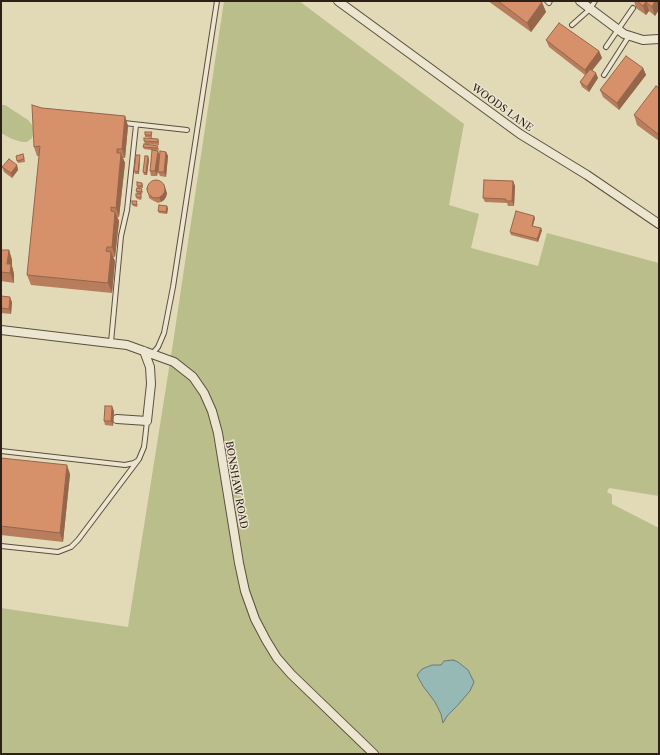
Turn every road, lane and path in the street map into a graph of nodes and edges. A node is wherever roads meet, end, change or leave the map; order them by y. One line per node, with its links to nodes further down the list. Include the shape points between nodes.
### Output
1 (216, 1): 22 (lane, via 173,287 164,332)
2 (338, 1): 18 (street, WOODS LANE, via 520,134)
3 (547, 1): 4 (lane)
4 (550, 1)
5 (580, 1): 8 (street)
6 (595, 1): 8 (lane)
7 (633, 8): 10 (lane)
8 (590, 9): 9 (lane); 10 (street)
9 (572, 25)
10 (618, 29): 11 (street); 13 (lane)
11 (629, 35): 12 (street, via 643,40); 14 (lane)
12 (659, 40)
13 (606, 47)
14 (604, 75)
15 (121, 123): 16 (lane)
16 (136, 125): 17 (lane); 20 (lane, via 127,210 121,236)
17 (187, 130)
18 (659, 224)
19 (1, 330): 20 (street, BONSHAW ROAD)
20 (111, 342): 21 (street, BONSHAW ROAD)
21 (144, 351): 22 (street, BONSHAW ROAD); 24 (street, via 150,367 151,384)
22 (152, 354): 28 (street, BONSHAW ROAD, via 174,362 194,377 212,411 245,591 266,640 291,674)
23 (117, 419): 24 (street)
24 (147, 421): 26 (lane, via 146,439)
25 (1, 451): 26 (lane, via 125,465)
26 (139, 459): 27 (lane, via 72,547 58,552)
27 (1, 546)
28 (374, 754)

